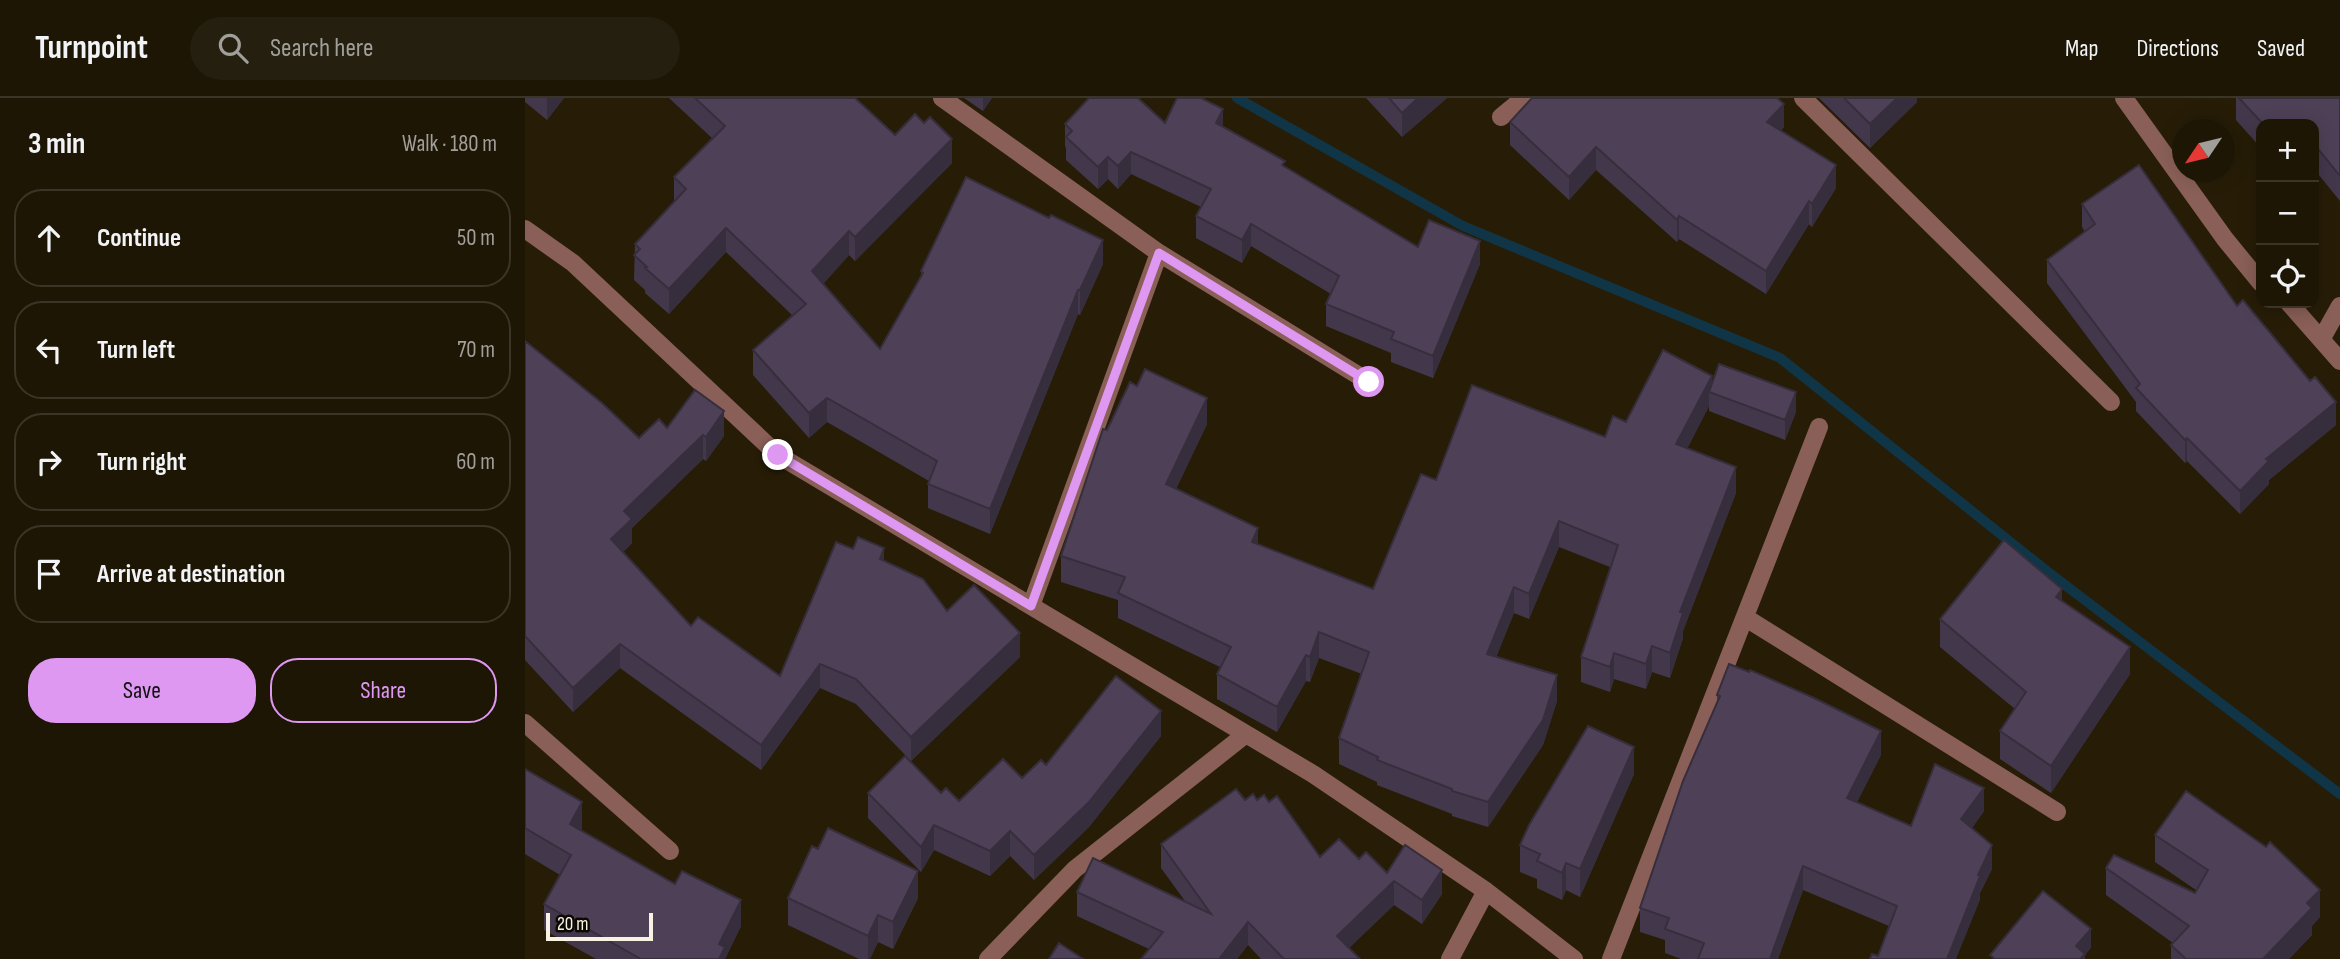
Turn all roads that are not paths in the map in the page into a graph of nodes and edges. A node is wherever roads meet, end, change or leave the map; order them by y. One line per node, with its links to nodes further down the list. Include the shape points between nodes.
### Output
1 (942, 98): 7 (street)
2 (1524, 98): 5 (street)
3 (1803, 98): 14 (street)
4 (2125, 98): 8 (street)
5 (1501, 117)
6 (525, 229): 16 (street, via 573,263 778,455)
7 (1159, 253): 13 (street); 16 (street)
8 (2256, 277)
9 (2340, 306): 11 (street)
10 (2294, 308): 11 (street)
11 (2322, 338): 12 (street)
12 (2340, 361)
13 (1369, 382)
14 (2111, 402)
15 (1819, 427): 17 (street)
16 (1031, 606): 19 (street)
17 (1746, 618): 20 (street); 26 (street)
18 (525, 723): 21 (street)
19 (1246, 734): 22 (street); 23 (street, via 1075,869)
20 (2057, 812)
21 (670, 851)
22 (1486, 891): 24 (street); 25 (street)
23 (988, 959)
24 (1450, 959)
25 (1574, 959)
26 (1611, 959)

